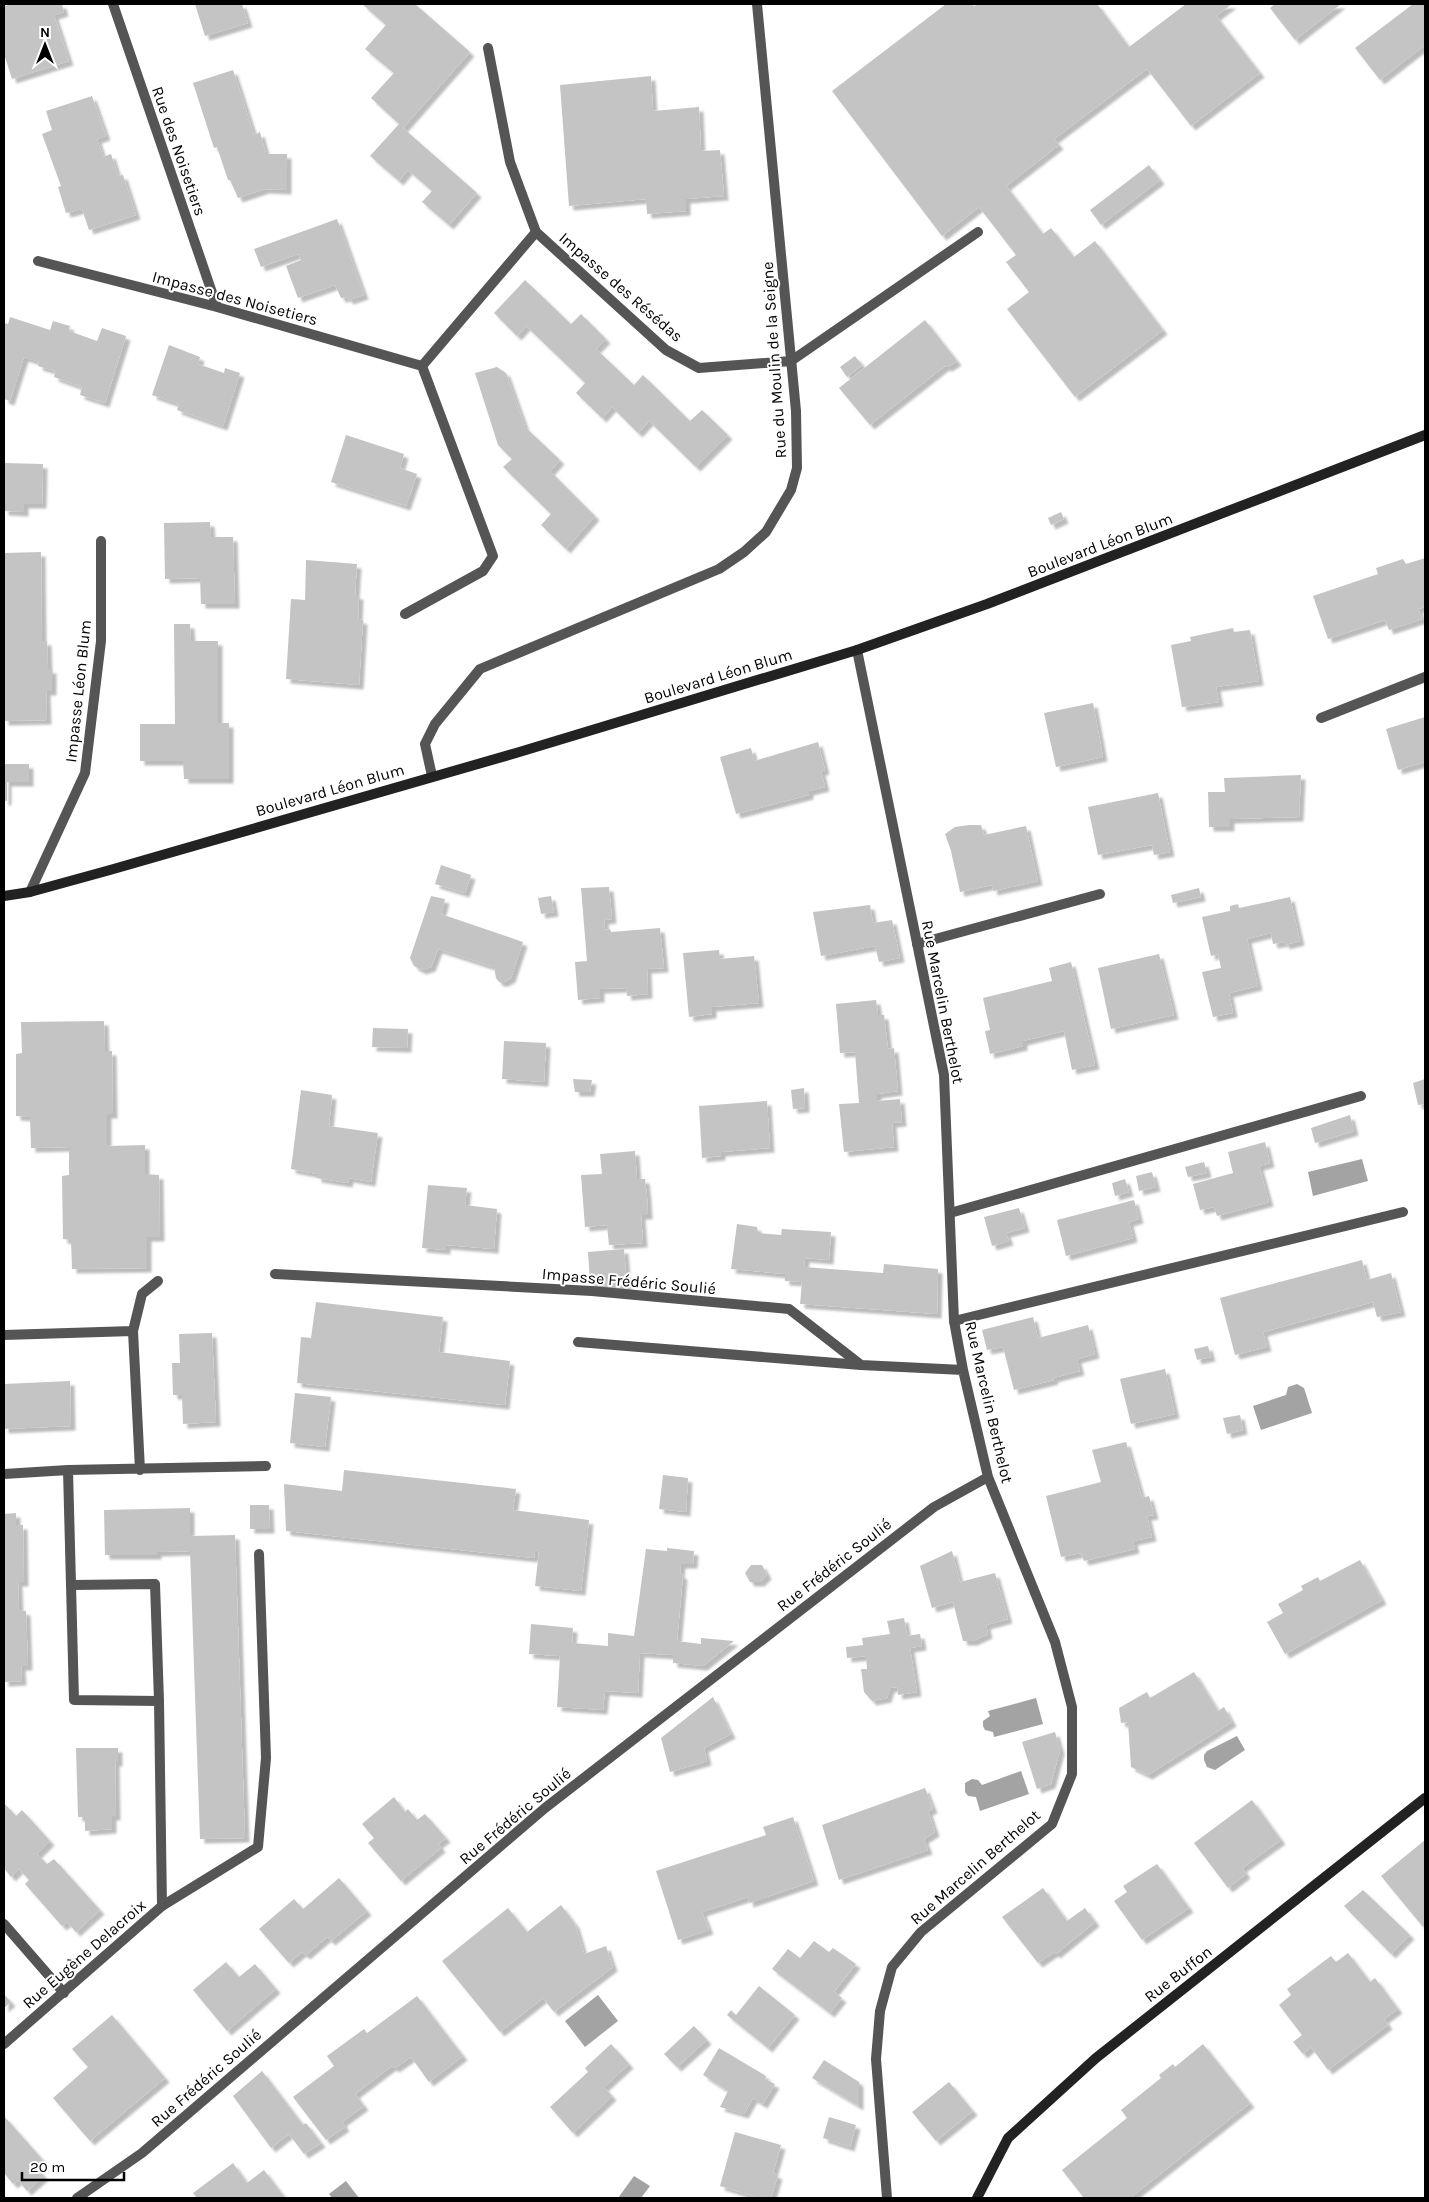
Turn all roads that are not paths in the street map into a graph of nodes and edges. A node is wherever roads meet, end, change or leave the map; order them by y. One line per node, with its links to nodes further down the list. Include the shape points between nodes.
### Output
1 (112, 4): 7 (street, Rue des Noisetiers)
2 (758, 4): 8 (street, Rue du Moulin de la Seigne)
3 (488, 48): 4 (street, Impasse des Résédas, via 510,162)
4 (536, 232): 8 (street, Impasse des Résédas, via 666,350 699,368); 9 (street)
5 (978, 232): 8 (street)
6 (38, 261): 7 (street, Impasse des Noisetiers)
7 (217, 307): 9 (street, Impasse des Noisetiers)
8 (791, 361): 16 (street, Rue du Moulin de la Seigne, via 797,468 791,490 766,532 719,569 480,669 435,724 425,744)
9 (422, 366): 12 (street, via 493,556 483,570)
10 (1425, 436): 13 (street, Boulevard Léon Blum, via 987,604)
11 (101, 541): 17 (street, Impasse Léon Blum, via 101,641 85,773)
12 (405, 614)
13 (857, 650): 16 (street, Boulevard Léon Blum); 20 (street, Rue Marcelin Berthelot)
14 (1425, 677): 15 (street)
15 (1321, 718)
16 (432, 776): 17 (street, Boulevard Léon Blum)
17 (30, 892): 19 (street, Boulevard Léon Blum)
18 (1100, 894): 20 (street)
19 (4, 896)
20 (917, 944): 23 (street, Rue Marcelin Berthelot, via 944,1075)
21 (1360, 1096): 23 (street)
22 (1403, 1212): 26 (street)
23 (950, 1213): 26 (street, Rue Marcelin Berthelot)
24 (275, 1274): 30 (street, Impasse Frédéric Soulié, via 592,1291 790,1309)
25 (158, 1281): 27 (street, via 142,1294)
26 (954, 1321): 31 (street, Rue Marcelin Berthelot)
27 (133, 1331): 28 (street); 34 (street)
28 (4, 1335)
29 (578, 1342): 30 (street)
30 (861, 1364): 31 (street)
31 (963, 1370): 36 (street, Rue Marcelin Berthelot)
32 (266, 1466): 34 (street)
33 (68, 1470): 34 (street); 35 (street); 38 (street)
34 (140, 1470)
35 (4, 1474)
36 (988, 1477): 45 (street, Rue Frédéric Soulié, via 934,1507 545,1808 142,2153); 46 (street, Rue Marcelin Berthelot, via 1055,1642 1072,1707 1072,1774 1052,1824 921,1932 892,1968 880,2011 876,2059)
37 (259, 1554): 41 (street, Rue Eugène Delacroix, via 266,1758 258,1847)
38 (72, 1585): 39 (street, via 154,1584); 39 (street, via 74,1700)
39 (159, 1700): 41 (street)
40 (1425, 1798): 47 (street, Rue Buffon, via 1096,2058 1008,2138)
41 (162, 1906): 43 (street, Rue Eugène Delacroix)
42 (4, 1924): 43 (street)
43 (64, 1993): 44 (street, Rue Eugène Delacroix)
44 (4, 2044)
45 (77, 2198)
46 (887, 2198)
47 (976, 2198)

